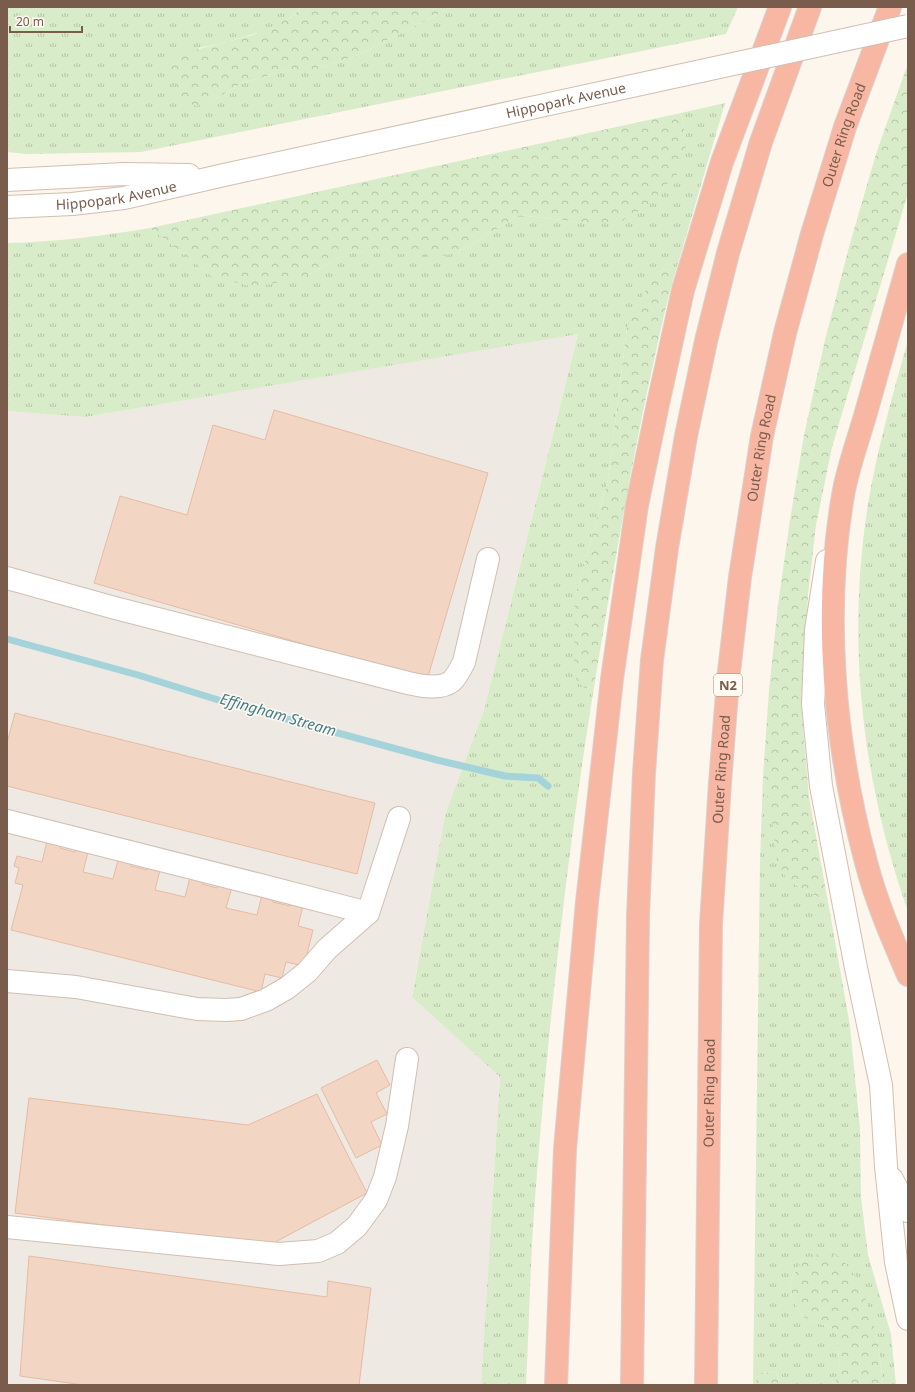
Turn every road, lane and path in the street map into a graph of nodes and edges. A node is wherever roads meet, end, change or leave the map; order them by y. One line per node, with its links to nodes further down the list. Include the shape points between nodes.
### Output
1 (780, 7): 22 (highway, via 722,162 683,290 637,505 612,679 587,902 565,1149)
2 (810, 7): 23 (highway, via 762,142 728,253 706,341 686,436 652,660 638,916)
3 (890, 7): 24 (highway, Outer Ring Road / N2, via 845,127 785,333 762,436 740,577 726,704 711,924)
4 (908, 26): 5 (street, Hippopark Avenue, bridge)
5 (224, 175): 6 (street, Hippopark Avenue, via 124,174); 7 (street, Hippopark Avenue, via 124,198)
6 (7, 180)
7 (7, 207)
8 (908, 264): 9 (highway)
9 (844, 489): 15 (highway, via 835,558 832,628 837,701 847,781 866,863 889,932); 18 (street, via 828,559 816,630 813,704 820,786 881,1085)
10 (488, 560): 11 (street, via 464,662 451,681 444,685 431,686 400,681)
11 (7, 578)
12 (399, 818): 14 (street)
13 (7, 822): 14 (street)
14 (368, 913): 16 (street, via 287,988 266,1000 241,1009 197,1009 76,987)
15 (908, 975)
16 (7, 981)
17 (407, 1059): 20 (street, via 397,1126 385,1177 376,1200 357,1226 337,1243 318,1251 280,1254)
18 (886, 1166): 19 (street); 21 (street, via 896,1262)
19 (908, 1211)
20 (7, 1226)
21 (907, 1312)
22 (556, 1385)
23 (632, 1385)
24 (706, 1385)

